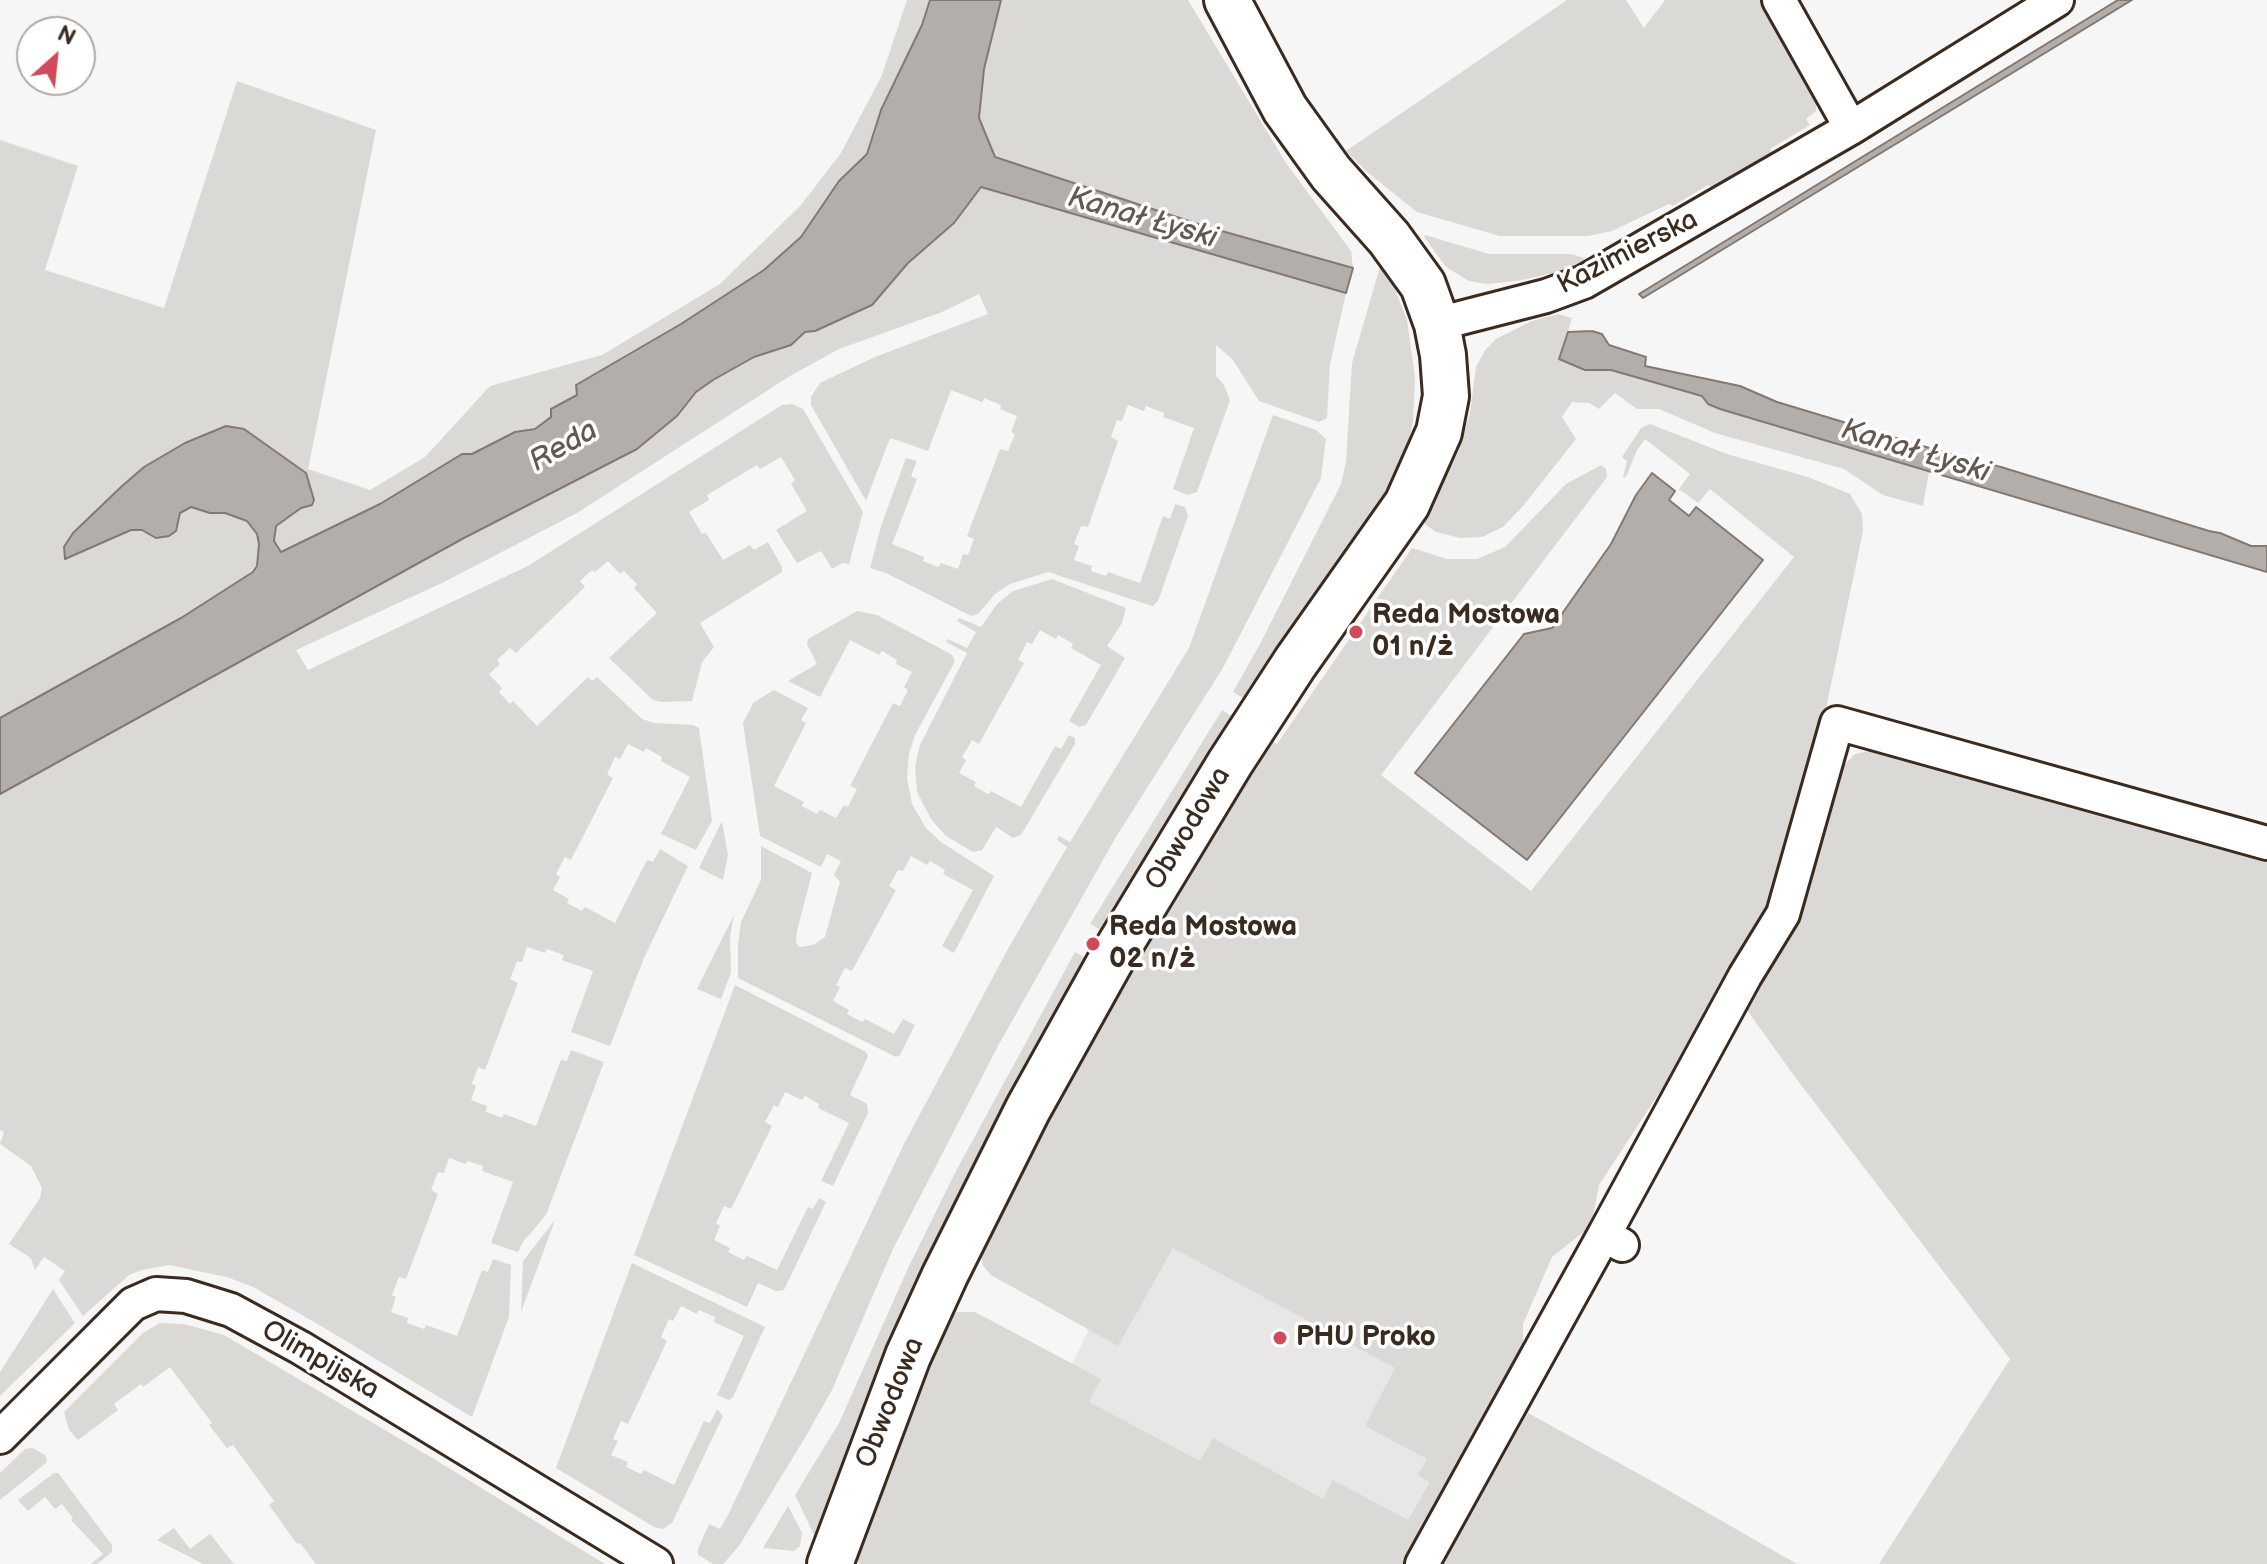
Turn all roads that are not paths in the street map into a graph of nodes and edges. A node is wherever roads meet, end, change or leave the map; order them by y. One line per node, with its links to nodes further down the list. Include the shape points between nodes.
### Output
1 (1227, 0): 5 (main road, via 1285,109 1423,285)
2 (1779, 0): 4 (street)
3 (2057, 0): 4 (street, Kazimierska)
4 (1851, 128): 5 (street, Kazimierska, via 1584,282)
5 (1437, 324): 9 (main road, Obwodowa, via 1446,396 1427,465 1401,514 1295,663 1178,846 1028,1109 908,1356)
6 (2267, 843): 10 (street, via 1837,723 1783,914 1745,976 1614,1240)
7 (0, 1437): 8 (street, Olimpijska, via 133,1304 156,1294 186,1296 231,1310 267,1329)
8 (656, 1564)
9 (830, 1564)
10 (1422, 1564)

